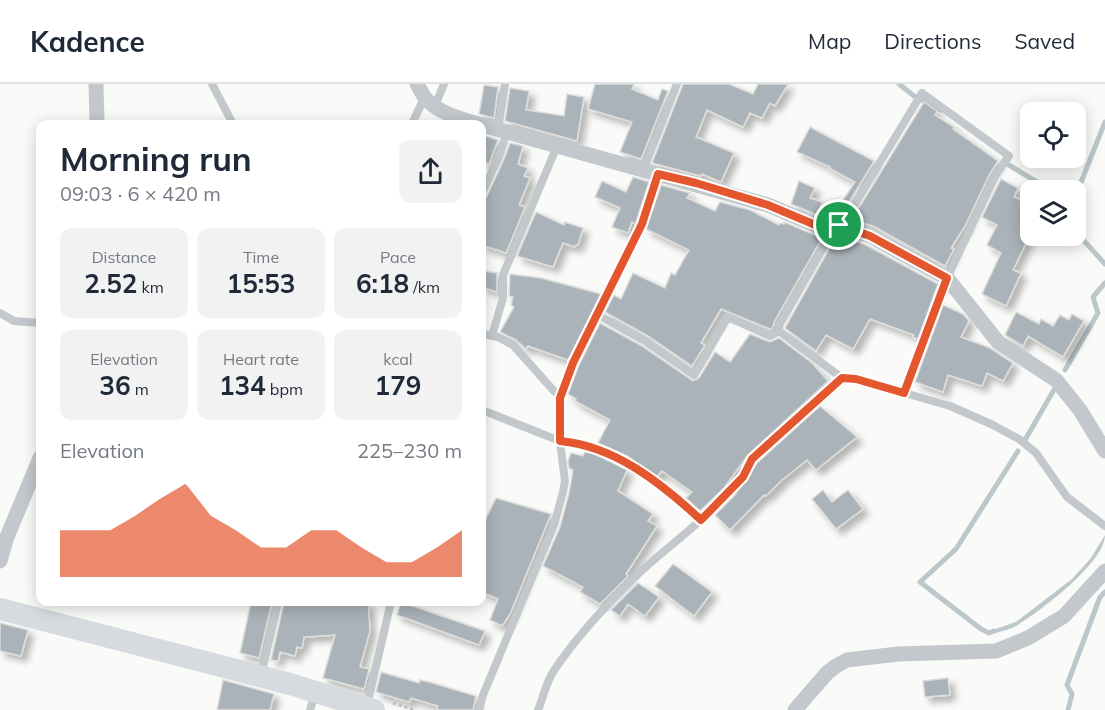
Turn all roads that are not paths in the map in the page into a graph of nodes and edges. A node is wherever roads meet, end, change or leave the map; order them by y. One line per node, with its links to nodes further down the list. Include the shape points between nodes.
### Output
1 (96, 84): 7 (street)
2 (212, 84): 8 (lane)
3 (444, 84): 6 (lane)
4 (505, 84): 12 (lane)
5 (677, 84): 14 (lane)
6 (426, 95): 9 (lane); 10 (street, via 449,114)
7 (97, 120)
8 (231, 120)
9 (414, 120)
10 (466, 120)
11 (486, 126): 12 (street)
12 (502, 130): 13 (street); 15 (lane, via 498,157)
13 (558, 145): 14 (street); 23 (lane, via 503,275 502,298)
14 (651, 172): 16 (street); 19 (lane, via 642,224)
15 (486, 184)
16 (836, 228): 17 (street, via 870,236); 17 (lane, via 850,212 922,93 1009,156 995,176); 21 (lane, via 779,325)
17 (947, 278): 25 (lane); 29 (street, via 998,342 1056,380)
18 (0, 313): 20 (lane, via 14,321)
19 (598, 315): 21 (lane, via 694,375 728,317 770,336); 26 (lane)
20 (36, 323)
21 (779, 332): 24 (lane)
22 (486, 335): 23 (lane)
23 (492, 336): 26 (lane, via 513,345)
24 (842, 378): 25 (lane); 31 (lane, via 752,459 743,477)
25 (904, 393): 32 (lane, via 950,406 1019,439 1036,453 1067,497)
26 (561, 396): 28 (lane)
27 (486, 412): 28 (lane)
28 (560, 441): 31 (lane, via 591,446 624,461 676,497); 41 (lane, via 565,480 554,525)
29 (1105, 450)
30 (36, 468): 33 (street)
31 (701, 520): 42 (lane, via 637,575 592,622 552,673)
32 (1105, 526)
33 (0, 561)
34 (1105, 571): 43 (street, via 1064,616 1028,638 996,651 847,660 827,673)
35 (277, 606): 38 (lane)
36 (390, 606): 40 (lane)
37 (0, 609): 38 (street)
38 (260, 676): 39 (street)
39 (313, 701): 40 (street)
40 (370, 709)
41 (479, 710)
42 (538, 710)
43 (795, 710)

